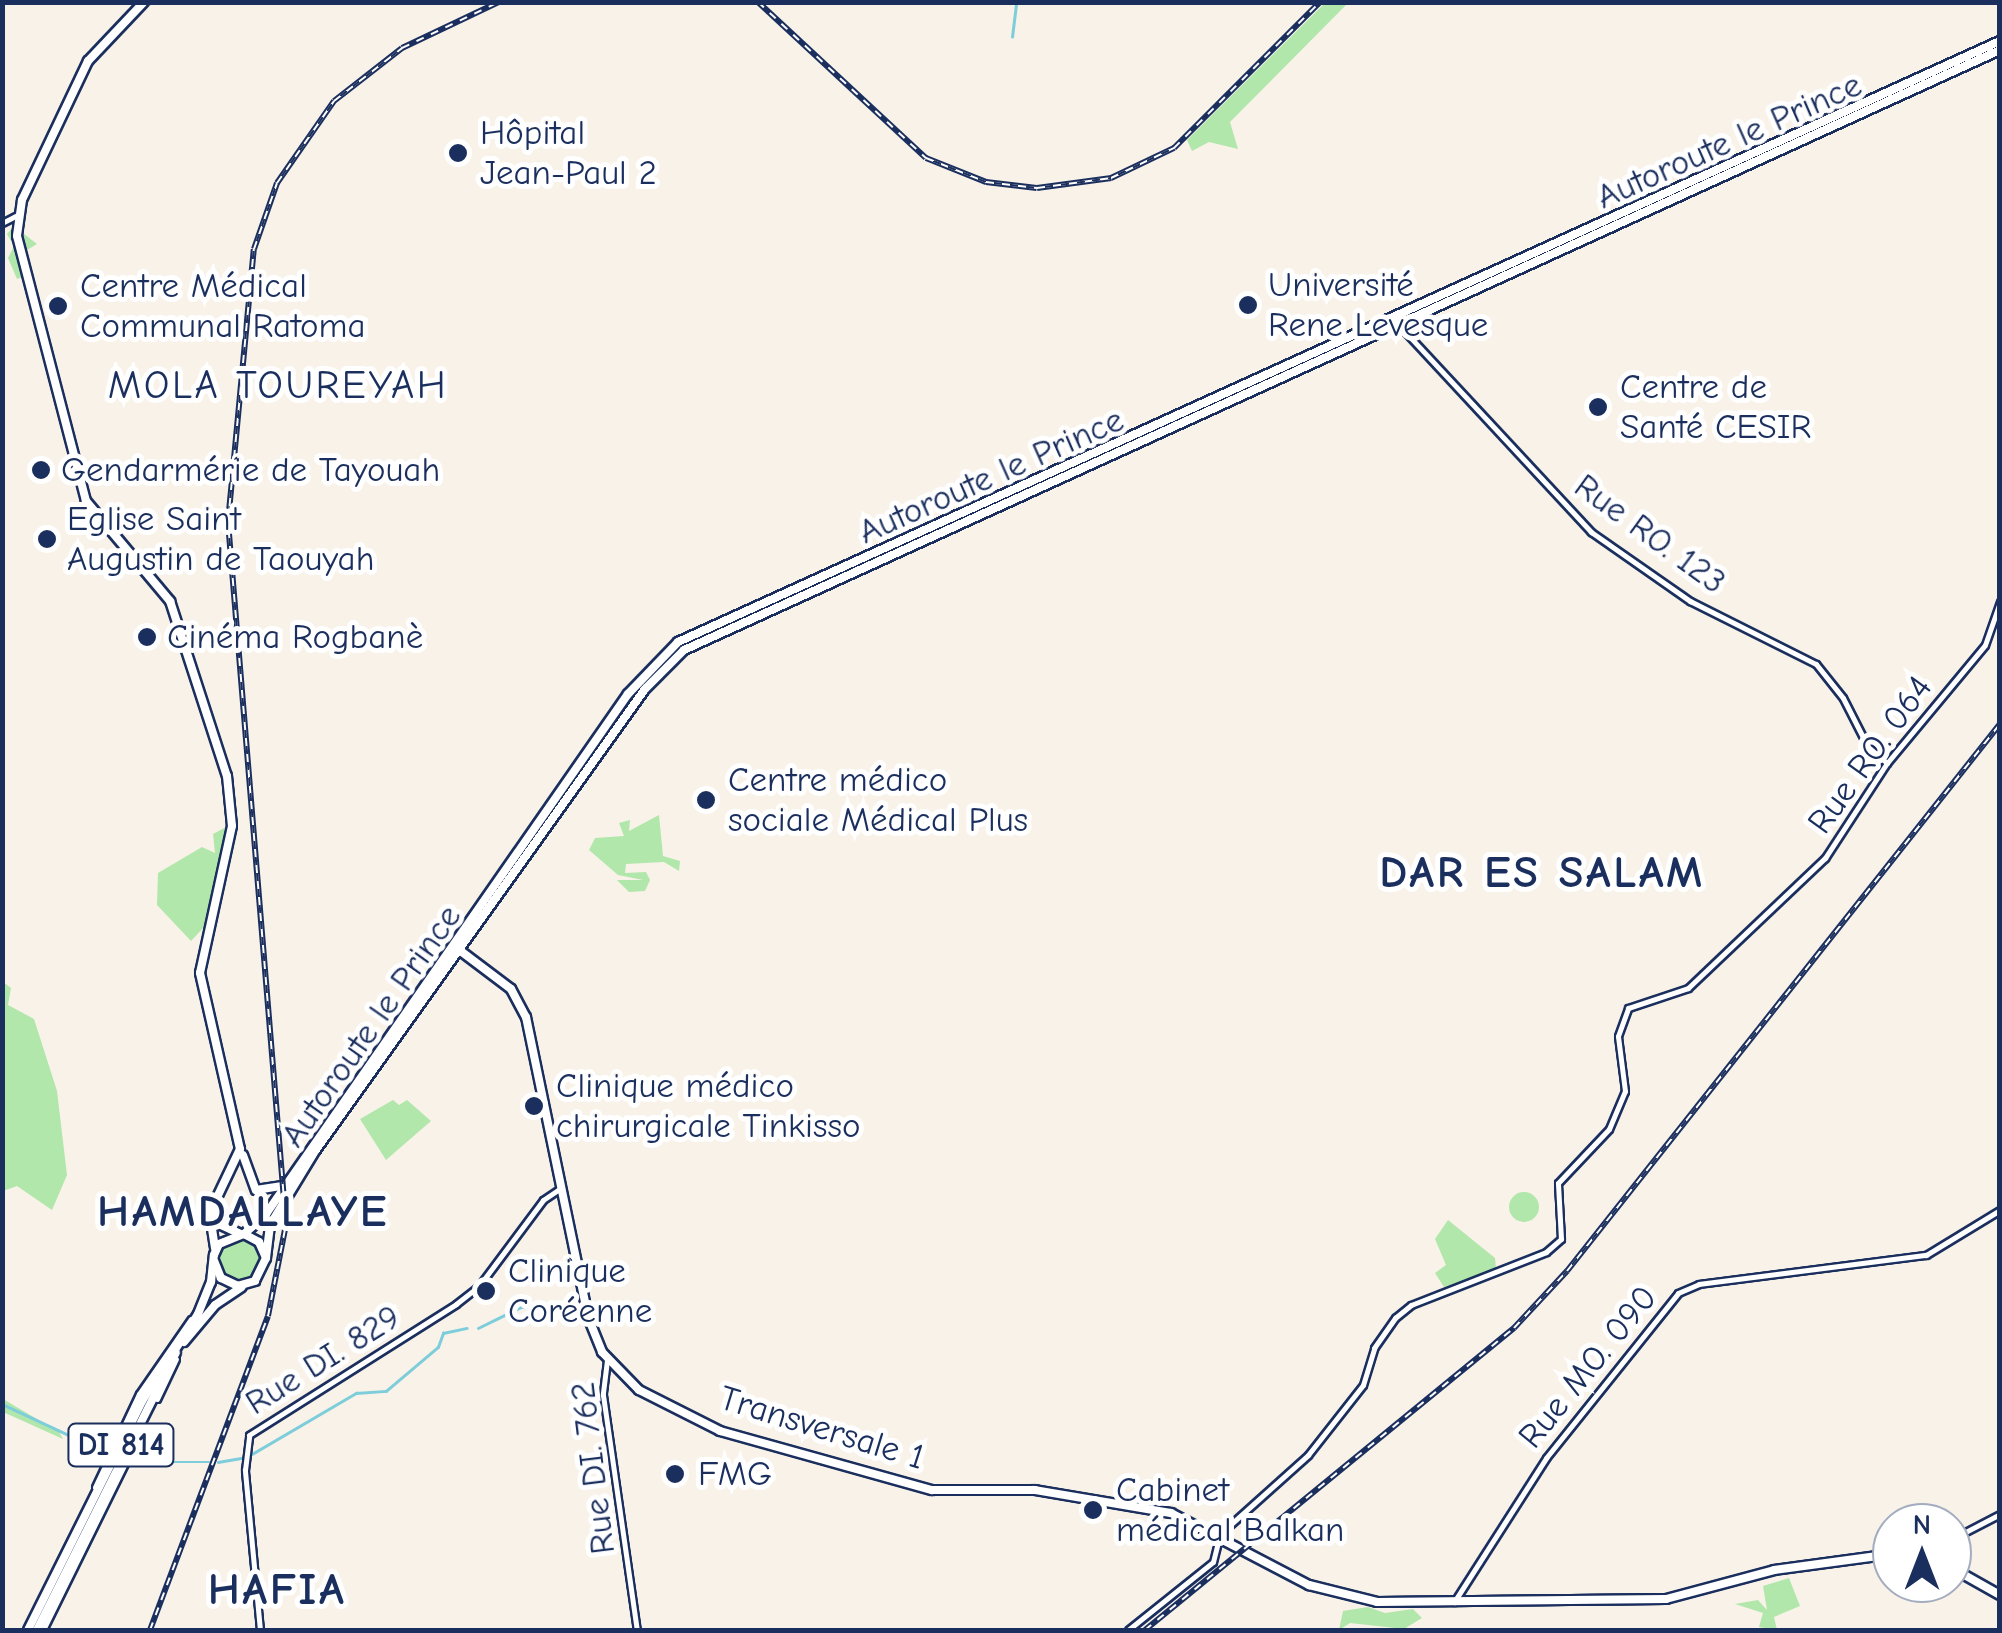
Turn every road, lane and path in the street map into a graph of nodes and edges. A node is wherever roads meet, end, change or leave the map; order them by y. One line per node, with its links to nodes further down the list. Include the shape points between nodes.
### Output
1 (144, 2): 4 (main road, via 88,61)
2 (2000, 41): 9 (main road, Autoroute le Prince, via 695,632 635,685)
3 (2000, 50): 6 (main road, Autoroute le Prince)
4 (16, 216): 5 (street); 10 (main road, via 20,258 86,501 170,601 227,776 232,826 200,973)
5 (2, 223)
6 (1396, 322): 8 (street, Rue RO. 123, via 1591,532 1690,601 1816,664 1843,698 1868,748); 9 (main road, Autoroute le Prince, via 684,650 646,690)
7 (2000, 602): 8 (street, Rue RO. 064, via 1985,645)
8 (1887, 763): 22 (street, Rue RO. 064, via 1841,841 1756,918 1741,941 1688,988 1628,1008 1618,1036 1624,1091 1609,1129 1558,1183 1561,1239 1546,1252 1411,1305 1374,1348 1363,1385 1308,1455)
9 (454, 947): 11 (main road, Autoroute le Prince); 12 (main road, Transversale 1, via 511,990 526,1016); 16 (main road, Autoroute le Prince, via 278,1210)
10 (236, 1132): 11 (main road, via 252,1186 264,1193); 14 (main road, via 239,1163 212,1208 219,1224); 15 (main road, via 233,1164 208,1201)
11 (285, 1183): 14 (main road, Autoroute le Prince)
12 (560, 1188): 19 (main road, Transversale 1, via 588,1317); 29 (street, Rue DI. 829, via 543,1200 479,1286 249,1435 245,1470)
13 (2000, 1210): 26 (street, Rue MO. 090, via 1926,1255 1678,1292 1546,1458)
14 (242, 1234): 15 (main road); 16 (main road, via 259,1242)
15 (216, 1250): 17 (main road)
16 (266, 1258): 18 (main road)
17 (214, 1260): 18 (main road, via 221,1278); 27 (main road, DI 814, via 198,1314 142,1401)
18 (248, 1284): 28 (main road, DI 814, via 215,1305 178,1349)
19 (607, 1360): 22 (main road, Transversale 1, via 639,1390 720,1431 866,1476 932,1490 1044,1491 1171,1514); 30 (street, Rue DI. 762, via 603,1396)
20 (2000, 1514): 21 (street)
21 (1972, 1529)
22 (1220, 1534): 26 (main road, Transversale 1, via 1328,1594); 31 (street, via 1213,1562)
23 (1872, 1557): 26 (main road, Transversale 1, via 1774,1570 1666,1599)
24 (1972, 1579): 25 (main road)
25 (2000, 1595)
26 (1452, 1604)
27 (26, 1630)
28 (40, 1630)
29 (260, 1630)
30 (637, 1630)
31 (1128, 1630)

